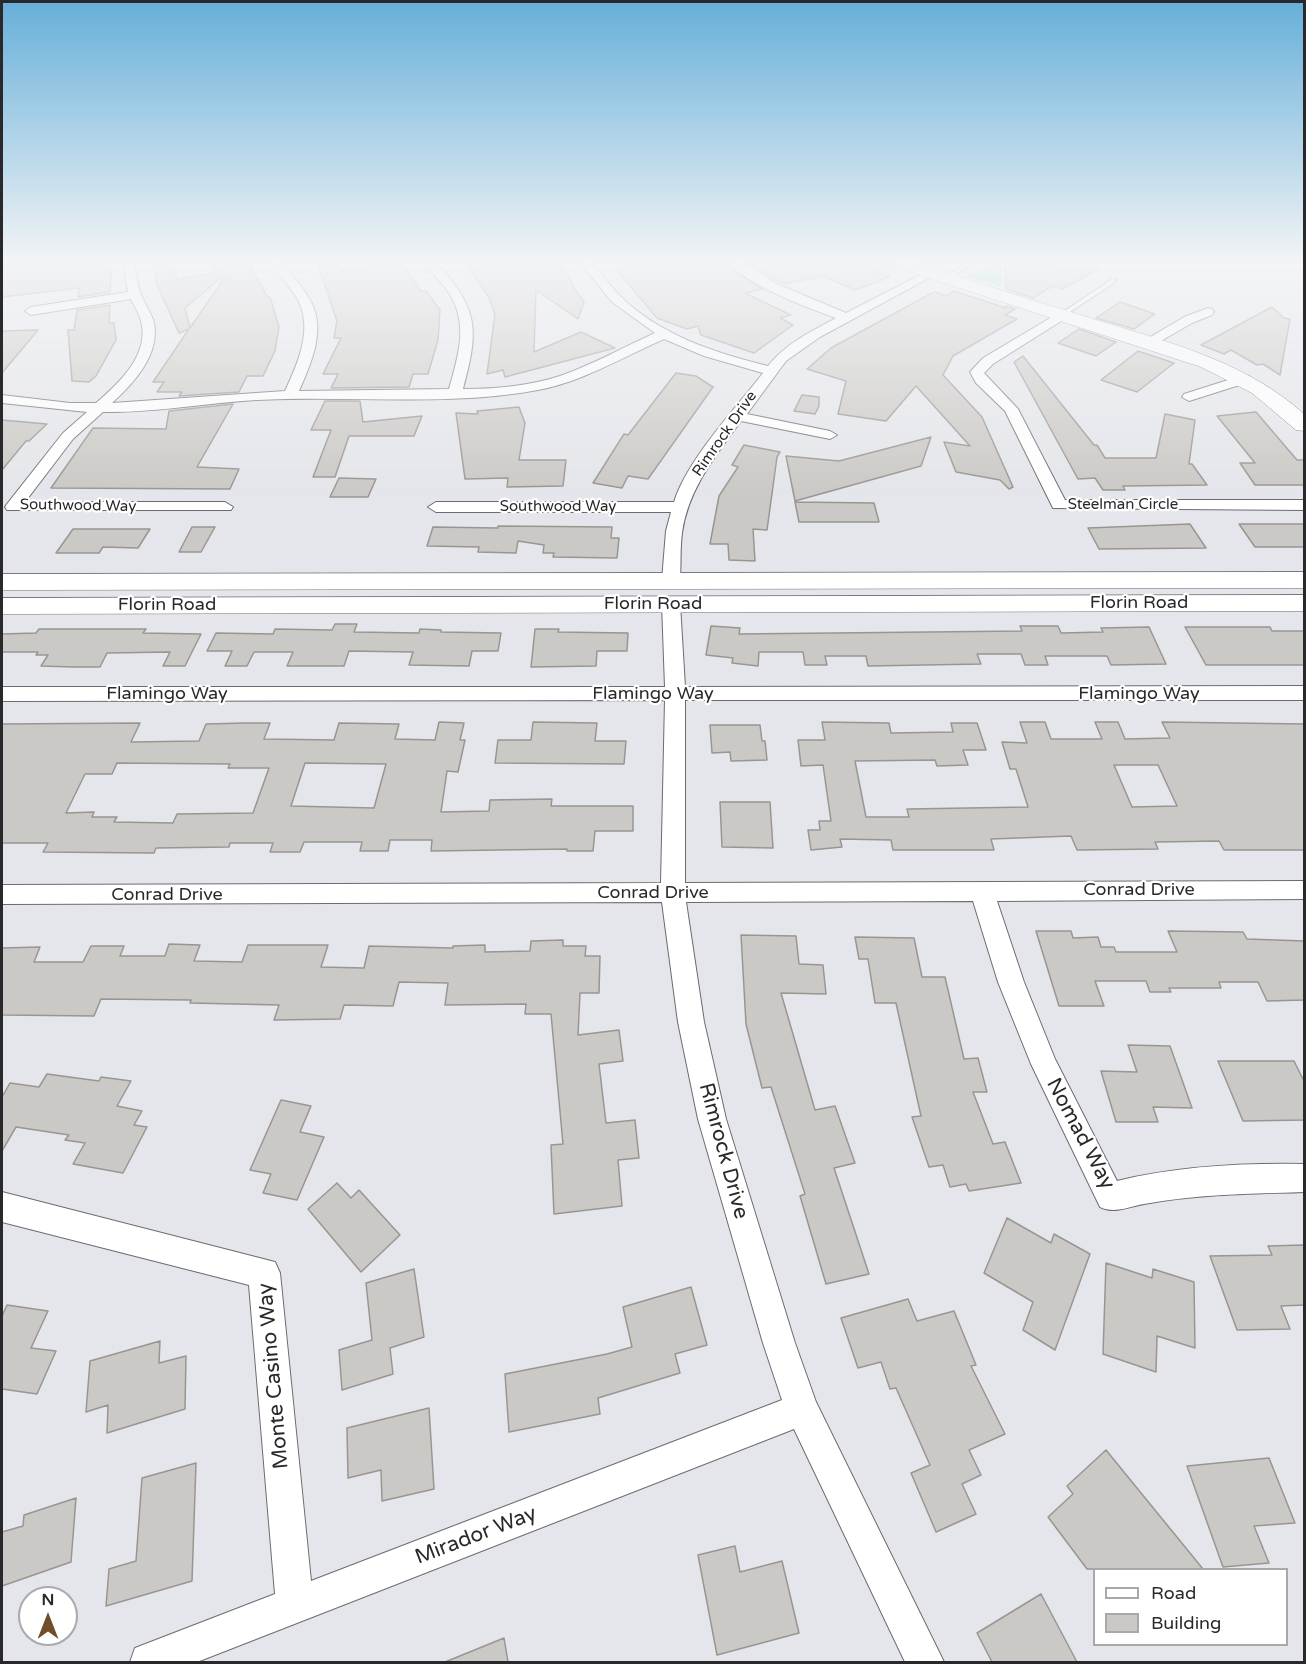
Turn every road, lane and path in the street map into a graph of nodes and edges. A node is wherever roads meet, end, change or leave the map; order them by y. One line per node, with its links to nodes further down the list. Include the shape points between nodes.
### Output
1 (149, 338): 17 (street, Southwood Way, via 146,352 129,379)
2 (309, 338): 14 (street, via 305,363)
3 (468, 338): 13 (street)
4 (656, 338): 13 (street, via 553,382)
5 (672, 338): 11 (street, via 712,356)
6 (809, 338): 11 (street, Rimrock Drive, via 796,345)
7 (1026, 338): 21 (street, Steelman Circle, via 977,372 1011,410 1059,505)
8 (1135, 338): 10 (main road)
9 (1157, 338): 10 (street)
10 (1149, 342): 12 (main road)
11 (771, 371): 18 (street, Rimrock Drive)
12 (1244, 379): 15 (street); 19 (main road, via 1284,405)
13 (454, 395): 14 (street)
14 (290, 396): 17 (street)
15 (1189, 397)
16 (2, 399): 17 (street)
17 (99, 408): 22 (street, Southwood Way, via 68,436 13,507)
18 (737, 416): 20 (street); 24 (street, Rimrock Drive, via 702,464)
19 (1305, 425)
20 (830, 435)
21 (1305, 505)
22 (225, 507)
23 (436, 507): 24 (street, Southwood Way)
24 (680, 507): 27 (street, Rimrock Drive, via 674,531)
25 (1305, 580): 27 (main road, Florin Road, via 723,580)
26 (2, 582): 27 (main road, Florin Road)
27 (671, 592): 28 (main road, Florin Road); 29 (main road, Florin Road, via 613,604); 32 (street, Rimrock Drive)
28 (1305, 603)
29 (2, 606)
30 (1305, 693): 32 (street, Flamingo Way)
31 (2, 694): 32 (street, Flamingo Way)
32 (675, 694): 35 (street, Rimrock Drive)
33 (982, 890): 34 (street, Conrad Drive); 35 (street, Conrad Drive); 37 (street, Nomad Way, via 1011,982 1044,1064 1110,1197 1215,1178)
34 (1305, 890)
35 (673, 893): 36 (street, Conrad Drive); 39 (street, Rimrock Drive, via 691,1022 712,1119)
36 (2, 895)
37 (1305, 1178)
38 (2, 1207): 40 (street, Monte Casino Way, via 264,1273)
39 (802, 1410): 40 (street, Mirador Way); 42 (street, Rimrock Drive)
40 (295, 1606): 41 (street, Mirador Way)
41 (149, 1662)
42 (925, 1662)

